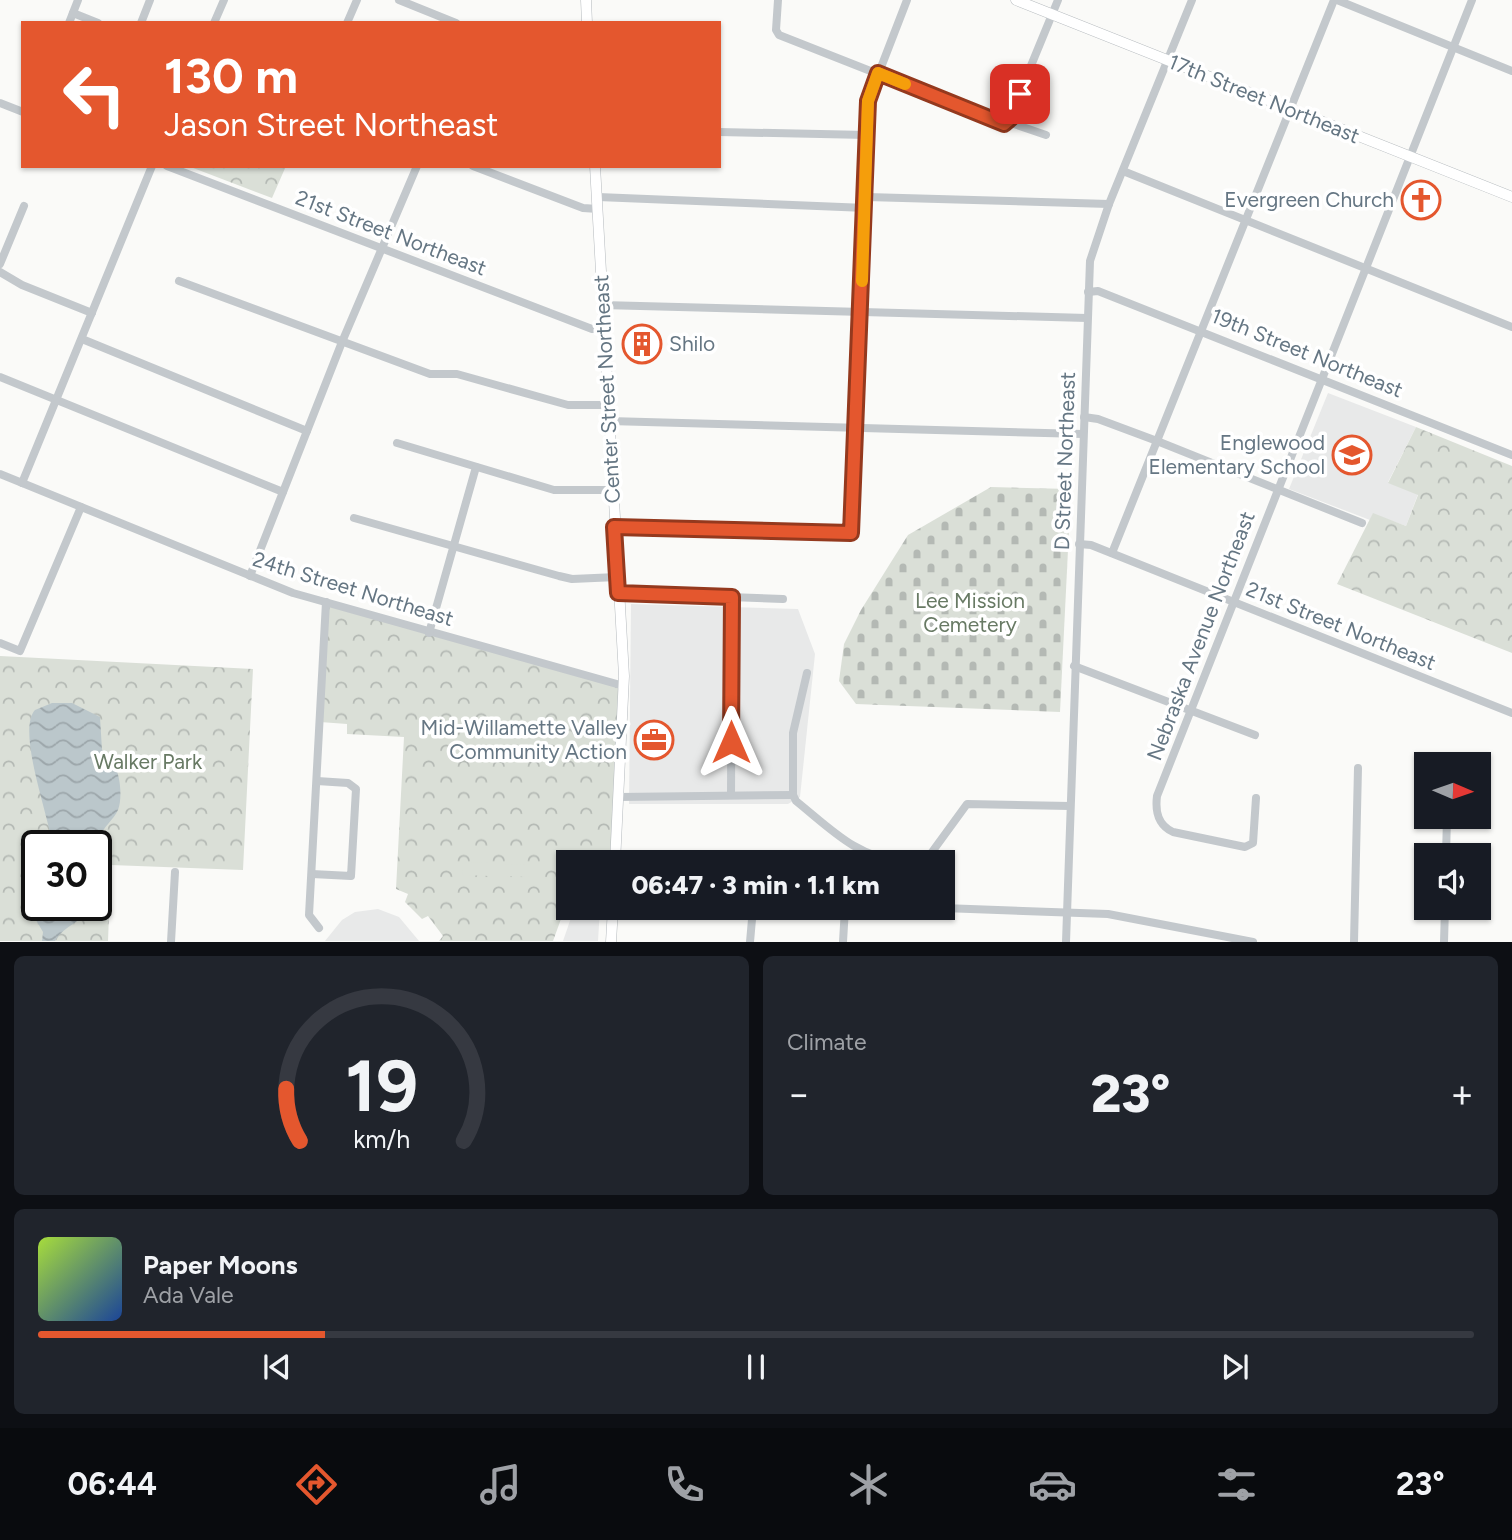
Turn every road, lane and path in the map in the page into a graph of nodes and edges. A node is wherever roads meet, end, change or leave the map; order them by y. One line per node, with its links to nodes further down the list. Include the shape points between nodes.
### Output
1 (78, 0): 14 (street)
2 (150, 0): 18 (street)
3 (223, 0): 19 (street)
4 (357, 0): 20 (street)
5 (399, 0): 21 (street)
6 (586, 0): 22 (main road)
7 (778, 0): 26 (street, via 776,33)
8 (907, 0): 26 (street)
9 (1016, 0): 15 (main road, 17th Street Northeast)
10 (1058, 0): 15 (street)
11 (1192, 0): 24 (street, D Street Northeast)
12 (1336, 0): 23 (street); 28 (street)
13 (1472, 0): 23 (street, Nebraska Avenue Northeast)
14 (73, 13): 16 (street); 17 (street)
15 (1053, 15): 24 (main road, 17th Street Northeast); 30 (street)
16 (70, 21)
17 (93, 21)
18 (142, 21)
19 (215, 21)
20 (348, 21)
21 (452, 21)
22 (587, 21)
23 (1453, 47): 25 (street); 34 (street, Nebraska Avenue Northeast)
24 (1167, 60): 28 (main road, 17th Street Northeast); 40 (street, D Street Northeast)
25 (1512, 72)
26 (878, 73): 30 (street); 32 (street, via 868,101)
27 (0, 103): 29 (street)
28 (1289, 108): 34 (main road, 17th Street Northeast); 48 (street)
29 (21, 111)
30 (1007, 124): 33 (street)
31 (721, 132): 32 (street)
32 (867, 135): 42 (street)
33 (1046, 135)
34 (1409, 156): 43 (main road, 17th Street Northeast); 51 (street, Nebraska Avenue Northeast)
35 (151, 168): 57 (street)
36 (172, 168): 49 (street, 21st Street Northeast)
37 (416, 168): 49 (street)
38 (478, 168): 47 (street, via 583,208)
39 (595, 168): 41 (main road, Center Street Northeast)
40 (1123, 171): 44 (street, D Street Northeast); 48 (street)
41 (598, 197): 46 (street); 47 (main road, Center Street Northeast)
42 (867, 197): 44 (street); 46 (street)
43 (1512, 197)
44 (1109, 204): 54 (street, D Street Northeast, via 1090,261)
45 (24, 206): 50 (street)
46 (866, 208): 56 (street)
47 (598, 209): 55 (main road, Center Street Northeast)
48 (1244, 219): 51 (street); 61 (street)
49 (383, 249): 60 (street, 21st Street Northeast, via 592,329); 63 (street)
50 (0, 264)
51 (1365, 268): 59 (street); 65 (street, Nebraska Avenue Northeast)
52 (0, 272): 57 (street)
53 (180, 281): 63 (street)
54 (1088, 292): 58 (street, D Street Northeast); 61 (street, 19th Street Northeast, via 1098,290)
55 (602, 305): 56 (street); 60 (main road, Center Street Northeast)
56 (861, 311): 58 (street); 70 (street)
57 (92, 313): 62 (street)
58 (1087, 318): 68 (street, D Street Northeast)
59 (1512, 327)
60 (603, 329): 67 (main road, Center Street Northeast)
61 (1202, 330): 65 (street, 19th Street Northeast); 73 (street)
62 (82, 340): 66 (street); 71 (street)
63 (342, 342): 67 (street, via 430,374 457,374 575,406); 71 (street)
64 (0, 377): 66 (street)
65 (1322, 377): 75 (street, 19th Street Northeast); 80 (street, Nebraska Avenue Northeast)
66 (57, 400): 78 (street); 81 (street)
67 (608, 405): 69 (main road, Center Street Northeast)
68 (1084, 417): 72 (street, D Street Northeast); 73 (street)
69 (609, 421): 70 (street); 79 (main road, Center Street Northeast)
70 (856, 427): 72 (street); 85 (street, via 851,533)
71 (307, 431): 81 (street)
72 (1083, 434): 86 (street, D Street Northeast)
73 (1157, 441): 80 (street); 88 (street)
74 (397, 443): 76 (street)
75 (1512, 455)
76 (476, 467): 79 (street, via 566,492); 87 (street)
77 (0, 474): 78 (street, 24th Street Northeast)
78 (22, 483): 82 (street, 24th Street Northeast)
79 (612, 490): 85 (main road, Center Street Northeast)
80 (1278, 490): 84 (street); 95 (street, Nebraska Avenue Northeast)
81 (283, 492): 89 (street)
82 (81, 507): 89 (street, 24th Street Northeast); 97 (street, via 20,651)
83 (354, 519): 87 (street)
84 (1362, 523)
85 (614, 527): 90 (main road, Center Street Northeast)
86 (1079, 544): 88 (street, 21st Street Northeast); 98 (street, D Street Northeast)
87 (454, 547): 90 (street, via 572,579); 96 (street)
88 (1112, 553): 95 (street, 21st Street Northeast)
89 (250, 576): 94 (street, 24th Street Northeast)
90 (617, 577): 91 (main road, Center Street Northeast)
91 (618, 593): 92 (street); 100 (main road, Center Street Northeast)
92 (732, 597): 93 (street); 107 (street)
93 (783, 599)
94 (326, 602): 96 (street, 24th Street Northeast); 105 (street)
95 (1233, 602): 101 (street, Nebraska Avenue Northeast); 102 (street, 21st Street Northeast)
96 (429, 633): 100 (street, 24th Street Northeast)
97 (0, 643)
98 (1074, 666): 101 (street); 110 (street, D Street Northeast)
99 (807, 673): 106 (street, via 793,733)
100 (624, 686): 108 (main road, Center Street Northeast)
101 (1190, 711): 103 (street); 109 (street, Nebraska Avenue Northeast, via 1157,796 1158,818 1164,828 1185,836 1250,846)
102 (1512, 713)
103 (1255, 735)
104 (1358, 768): 129 (street)
105 (317, 781): 115 (street); 115 (street, via 348,783 356,789 351,876)
106 (793, 794): 107 (street); 112 (street)
107 (731, 795): 108 (street)
108 (619, 797): 111 (main road, Center Street Northeast)
109 (1256, 797)
110 (1070, 806): 113 (street, via 967,804); 117 (street, D Street Northeast)
111 (616, 850)
112 (859, 850)
113 (933, 850)
114 (174, 872): 123 (street)
115 (312, 874): 122 (street, via 309,915)
116 (955, 908): 117 (street)
117 (1066, 911): 127 (street, D Street Northeast); 128 (street, via 1128,916)
118 (612, 920): 124 (main road)
119 (752, 920): 125 (street)
120 (844, 920): 126 (street)
121 (1445, 920): 130 (street)
122 (319, 928)
123 (171, 942)
124 (611, 942)
125 (750, 942)
126 (843, 942)
127 (1066, 942)
128 (1253, 942)
129 (1354, 942)
130 (1444, 942)

